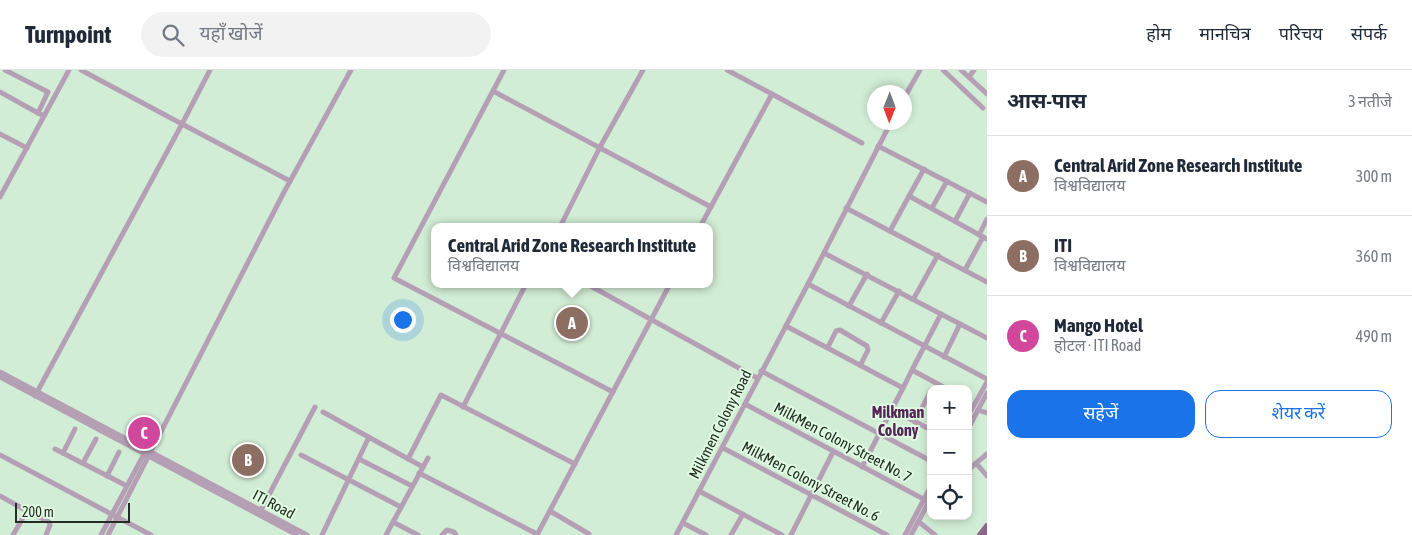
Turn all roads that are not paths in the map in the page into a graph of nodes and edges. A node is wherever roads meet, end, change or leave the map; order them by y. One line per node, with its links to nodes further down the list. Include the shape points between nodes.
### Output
1 (5, 70): 20 (street, via 48,92)
2 (68, 70): 21 (street)
3 (80, 70): 22 (street)
4 (210, 70): 22 (street)
5 (351, 70): 30 (street)
6 (504, 70): 15 (street)
7 (643, 70): 28 (street)
8 (727, 70): 17 (street)
9 (920, 70): 14 (street)
10 (943, 70): 19 (street)
11 (961, 70): 13 (street)
12 (974, 70): 13 (street)
13 (969, 77): 18 (street)
14 (911, 85)
15 (493, 91): 28 (street); 62 (street, via 394,278)
16 (0, 92): 20 (street)
17 (772, 94): 25 (street); 36 (street)
18 (987, 94)
19 (983, 108)
20 (38, 113): 21 (street)
21 (44, 116): 27 (street)
22 (182, 124): 30 (street); 80 (street)
23 (887, 130): 26 (street)
24 (0, 134): 27 (street)
25 (862, 143)
26 (878, 146): 29 (street); 37 (street)
27 (27, 148): 34 (street)
28 (600, 148): 36 (street); 41 (street)
29 (924, 169): 31 (street); 33 (street)
30 (290, 181): 104 (street)
31 (947, 181): 32 (street); 38 (street)
32 (970, 193): 35 (street); 40 (street)
33 (909, 196): 38 (street); 43 (street)
34 (0, 198)
35 (987, 202)
36 (711, 207): 42 (street)
37 (846, 208): 43 (street); 45 (street)
38 (932, 208): 40 (street)
39 (987, 219): 44 (street)
40 (955, 222): 44 (street)
41 (562, 223)
42 (702, 223)
43 (890, 231): 46 (street)
44 (983, 237): 47 (street)
45 (824, 253): 48 (street); 50 (street)
46 (938, 255): 47 (street); 55 (street)
47 (965, 270): 49 (street)
48 (867, 274): 54 (street); 56 (street)
49 (986, 280)
50 (808, 284): 56 (street); 61 (street, Milkmen Colony Road)
51 (524, 288): 62 (street)
52 (594, 288): 58 (street)
53 (668, 288): 58 (street)
54 (899, 291): 55 (street); 59 (street)
55 (914, 298): 57 (street)
56 (849, 306): 59 (street)
57 (941, 314): 60 (street); 64 (street)
58 (652, 319): 72 (street); 78 (street)
59 (881, 323): 64 (street)
60 (960, 324): 63 (street); 66 (street)
61 (786, 326): 65 (street); 69 (street, Milkmen Colony Road)
62 (501, 333): 78 (street); 86 (street)
63 (987, 338)
64 (923, 346): 66 (street); 68 (street)
65 (828, 347): 67 (street); 67 (street, via 840,330 867,346)
66 (944, 357): 73 (street)
67 (861, 364): 77 (street)
68 (912, 370): 74 (street); 77 (street)
69 (761, 371): 72 (street, Milkmen Colony Road); 96 (street)
70 (0, 372): 80 (street)
71 (0, 377): 80 (street)
72 (758, 378): 83 (street, Milkmen Colony Road)
73 (987, 380): 84 (street)
74 (934, 382): 75 (street); 76 (street)
75 (933, 385)
76 (940, 385)
77 (903, 388): 88 (street)
78 (613, 392): 114 (street)
79 (987, 393): 89 (street)
80 (36, 394): 104 (street)
81 (927, 397): 93 (street)
82 (972, 402): 84 (street)
83 (745, 404): 99 (street, Milkmen Colony Road); 102 (street, MilkMen Colony Street No. 7)
84 (975, 404): 87 (street)
85 (314, 407): 132 (street)
86 (463, 407): 109 (street, via 441,395); 114 (street)
87 (972, 409)
88 (893, 410): 93 (street); 96 (street)
89 (978, 410): 91 (street); 92 (street)
90 (323, 412): 97 (street)
91 (987, 413)
92 (972, 421)
93 (915, 422): 94 (street)
94 (927, 428)
95 (75, 429): 103 (street)
96 (880, 434): 111 (street); 117 (street)
97 (369, 437): 108 (street); 109 (street)
98 (96, 439): 112 (street)
99 (723, 448): 124 (street, Milkmen Colony Road); 126 (street, MilkMen Colony Street No. 6)
100 (55, 449): 103 (street)
101 (118, 452): 119 (street)
102 (833, 452): 117 (street, MilkMen Colony Street No. 7); 126 (street)
103 (63, 453): 112 (street)
104 (148, 454): 122 (street); 132 (street, ITI Road); 136 (street); 148 (street, ITI Road)
105 (987, 454): 113 (street)
106 (0, 455): 136 (street)
107 (301, 455): 121 (street)
108 (359, 458): 121 (street); 123 (street)
109 (408, 458): 116 (street)
110 (428, 458): 116 (street)
111 (927, 459)
112 (83, 463): 119 (street)
113 (976, 463): 115 (street); 120 (street)
114 (575, 464): 134 (street)
115 (972, 466)
116 (423, 467): 118 (street)
117 (862, 467): 128 (street, MilkMen Colony Street No. 7)
118 (420, 473): 123 (street); 155 (street)
119 (107, 476): 122 (street)
120 (987, 476)
121 (349, 480): 131 (street); 150 (street)
122 (127, 486): 136 (street)
123 (412, 486): 131 (street)
124 (699, 491): 135 (street); 139 (street, Milkmen Colony Road)
125 (927, 492): 128 (street)
126 (812, 495): 160 (street); 161 (street, MilkMen Colony Street No. 6)
127 (0, 496): 133 (street)
128 (923, 499): 129 (street, MilkMen Colony Street No. 7); 162 (street)
129 (927, 500)
130 (927, 506): 138 (street)
131 (401, 507): 137 (street)
132 (261, 510): 149 (street, ITI Road)
133 (27, 511): 143 (street); 144 (street, via 49,522)
134 (550, 511): 142 (street); 155 (street)
135 (742, 514): 141 (street); 158 (street)
136 (115, 516): 145 (street); 146 (street); 147 (street)
137 (393, 522): 151 (street); 152 (street)
138 (919, 522): 163 (street); 164 (street)
139 (682, 523): 156 (street, Milkmen Colony Road); 157 (street)
140 (987, 526): 165 (main road)
141 (772, 533): 159 (street)
142 (589, 534)
143 (13, 535)
144 (46, 535)
145 (101, 535)
146 (108, 535)
147 (151, 535)
148 (297, 535)
149 (306, 535)
150 (322, 535)
151 (386, 535)
152 (418, 535)
153 (442, 535): 154 (street, via 447,530)
154 (456, 535)
155 (537, 535)
156 (676, 535)
157 (706, 535)
158 (731, 535)
159 (782, 535)
160 (791, 535)
161 (887, 535)
162 (905, 535)
163 (911, 535)
164 (935, 535)
165 (980, 535)

